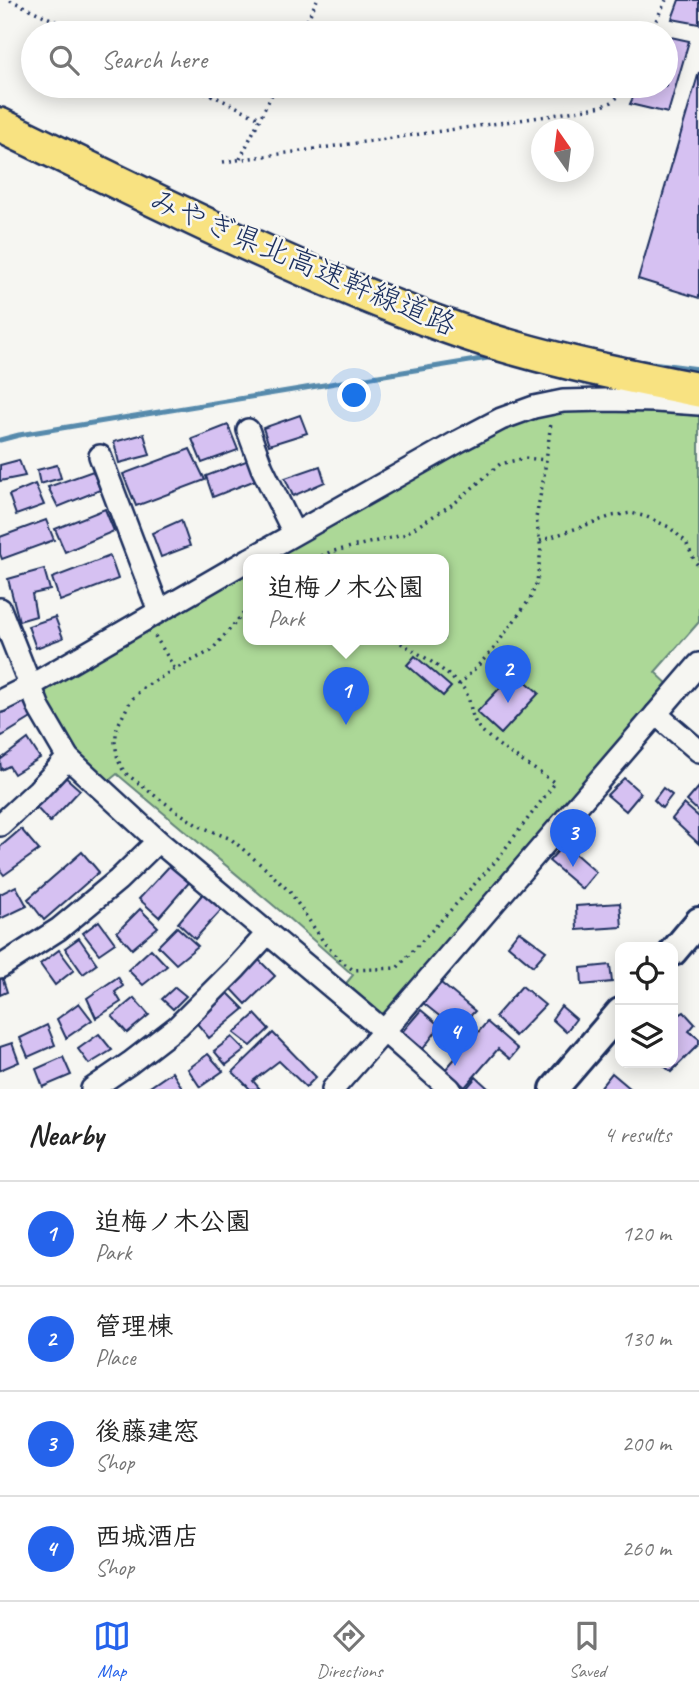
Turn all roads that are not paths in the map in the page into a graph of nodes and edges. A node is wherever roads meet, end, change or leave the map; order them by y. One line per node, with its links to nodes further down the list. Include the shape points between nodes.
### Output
1 (0, 125): 2 (main road, みやぎ県北高速幹線道路, via 270,255 448,327 547,358)
2 (699, 390)
3 (699, 404): 6 (street, via 605,400 534,407 480,430)
4 (248, 430): 6 (street)
5 (100, 456): 10 (street)
6 (294, 533): 7 (street)
7 (258, 554)
8 (243, 562): 10 (street)
9 (0, 609): 12 (street)
10 (159, 611): 12 (street)
11 (699, 664): 14 (street)
12 (30, 686): 13 (street); 16 (street)
13 (0, 701)
14 (656, 714): 15 (street); 24 (street)
15 (699, 751)
16 (68, 758): 17 (street); 18 (street)
17 (0, 825)
18 (158, 841): 20 (street); 22 (street, via 59,929)
19 (699, 921): 21 (street)
20 (267, 934): 24 (street); 25 (street, via 178,1026)
21 (678, 945)
22 (0, 967)
23 (615, 1018): 28 (street)
24 (384, 1031): 26 (street); 27 (street)
25 (92, 1089)
26 (333, 1089)
27 (450, 1089)
28 (554, 1089)

